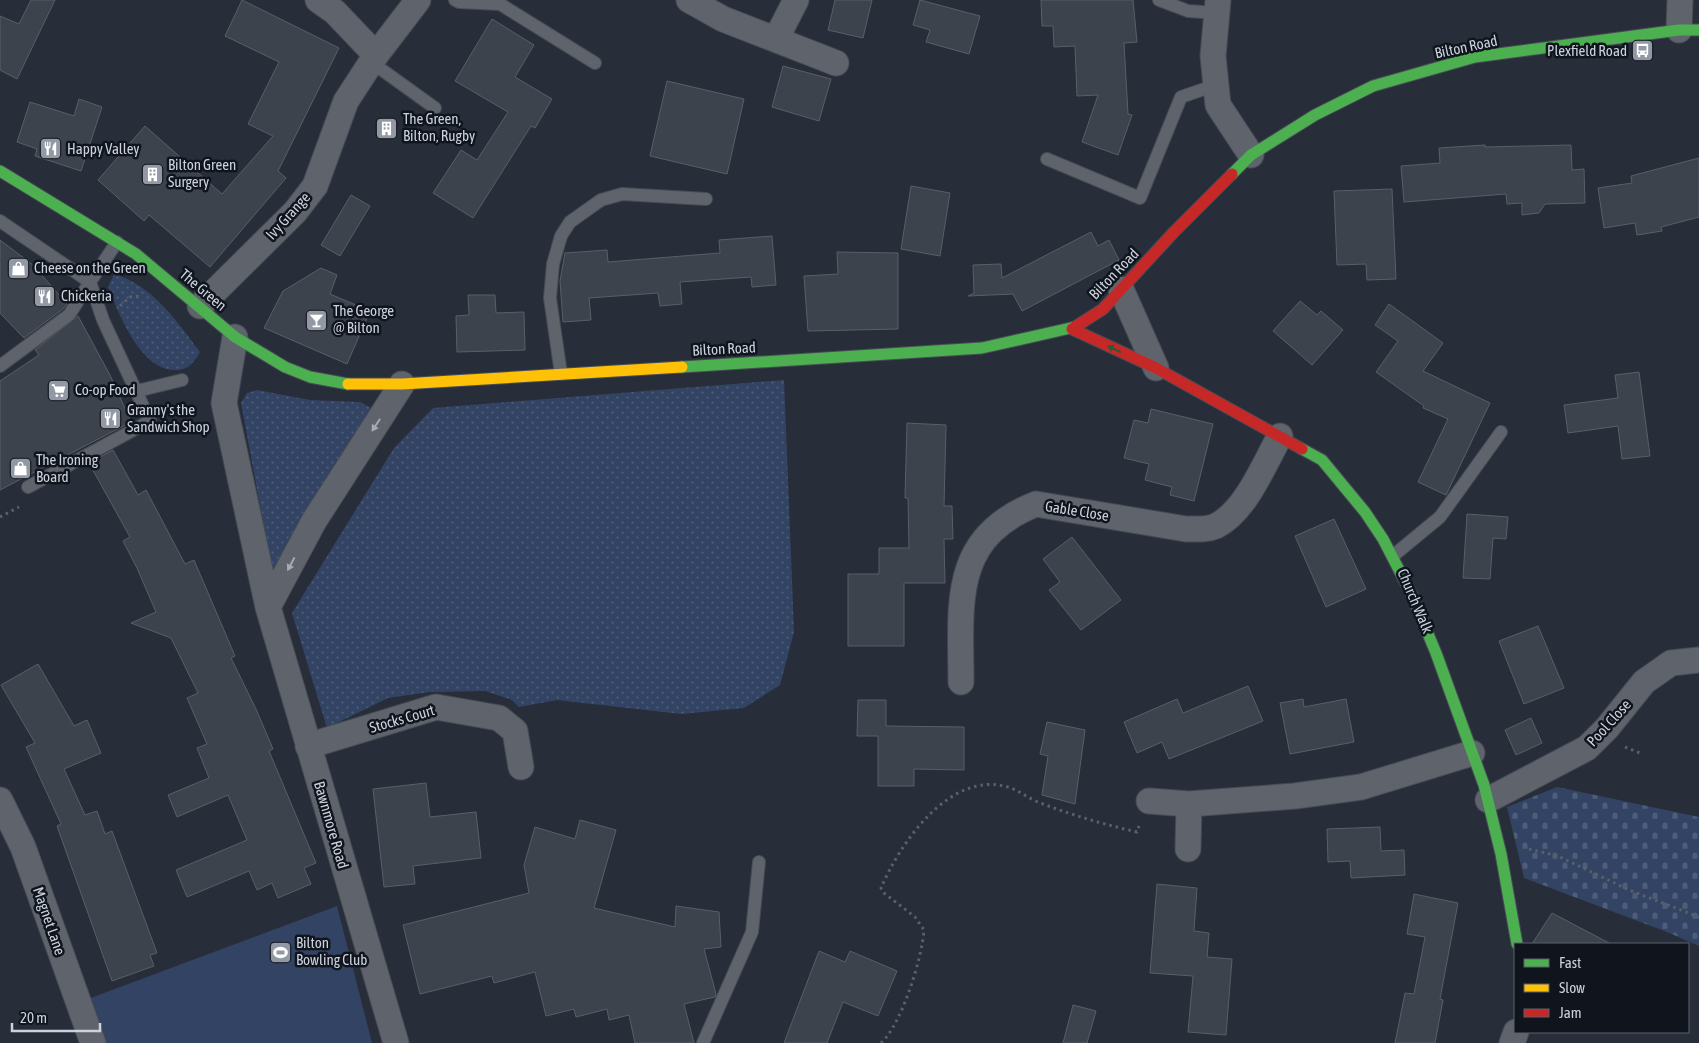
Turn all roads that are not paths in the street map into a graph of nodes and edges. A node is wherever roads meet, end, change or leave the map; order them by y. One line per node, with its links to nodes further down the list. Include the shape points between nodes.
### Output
1 (318, 0): 11 (street, via 335,12)
2 (418, 0): 11 (street, Ivy Grange)
3 (455, 0): 12 (lane, via 500,4)
4 (689, 0): 10 (street, via 723,19)
5 (796, 0): 10 (street)
6 (1159, 0): 8 (lane, via 1188,12)
7 (1680, 0): 9 (street)
8 (1217, 6): 14 (street, via 1213,56)
9 (1689, 30): 16 (main road, Bilton Road, via 1475,57 1373,86 1315,115)
10 (776, 39): 13 (street)
11 (374, 58): 15 (lane); 24 (street, Ivy Grange, via 346,101 315,186 295,212)
12 (595, 62)
13 (836, 63)
14 (1216, 85): 16 (street, via 1218,105); 17 (lane, via 1181,97 1140,198)
15 (435, 108)
16 (1251, 155): 23 (main road, Bilton Road)
17 (1047, 159)
18 (0, 171): 21 (main road, The Green)
19 (706, 199): 29 (lane, via 622,194 600,200 570,222 561,236 553,264 550,298)
20 (0, 221): 22 (lane)
21 (117, 242): 22 (lane); 24 (main road, The Green)
22 (90, 282): 27 (lane, via 69,315); 32 (lane, via 103,320)
23 (1121, 289): 25 (main road, Bilton Road, via 1103,309); 28 (street)
24 (200, 306): 26 (main road, The Green)
25 (1072, 329): 28 (main road, Church Walk, one-way to 25); 29 (main road, Bilton Road, via 982,348)
26 (235, 337): 31 (main road, The Green, via 285,367 310,377 342,384); 37 (street, Bawnmore Road, via 224,403)
27 (0, 366)
28 (1156, 368): 34 (main road, Church Walk)
29 (561, 374): 31 (main road, Bilton Road)
30 (182, 380): 32 (lane)
31 (402, 384): 37 (street, one-way to 37, via 314,521)
32 (136, 391): 35 (lane, via 150,421)
33 (1502, 432): 36 (lane, via 1440,516)
34 (1280, 436): 36 (main road, Church Walk, via 1322,460 1342,481); 39 (street, Gable Close, via 1242,503 1216,526 1202,530 1186,529 1036,504 1016,512 996,527 980,543 969,563 961,610)
35 (28, 487)
36 (1394, 555): 41 (main road, Church Walk, via 1424,621)
37 (268, 606): 40 (street, Bawnmore Road)
38 (1699, 660): 44 (street, Pool Close, via 1671,663 1644,682 1587,748)
39 (961, 682)
40 (308, 746): 42 (street, Stocks Court, via 436,707 500,718 514,731); 51 (street, Bawnmore Road)
41 (1472, 753): 44 (main road, Church Walk); 46 (street, via 1361,787)
42 (521, 767)
43 (0, 800): 50 (street, Magnet Lane, via 23,846)
44 (1488, 800): 49 (main road, Church Walk)
45 (1149, 801): 46 (street)
46 (1189, 804): 47 (street)
47 (1188, 849)
48 (759, 862): 52 (lane, via 752,932)
49 (1517, 943)
50 (93, 1043)
51 (396, 1043)
52 (703, 1043)

